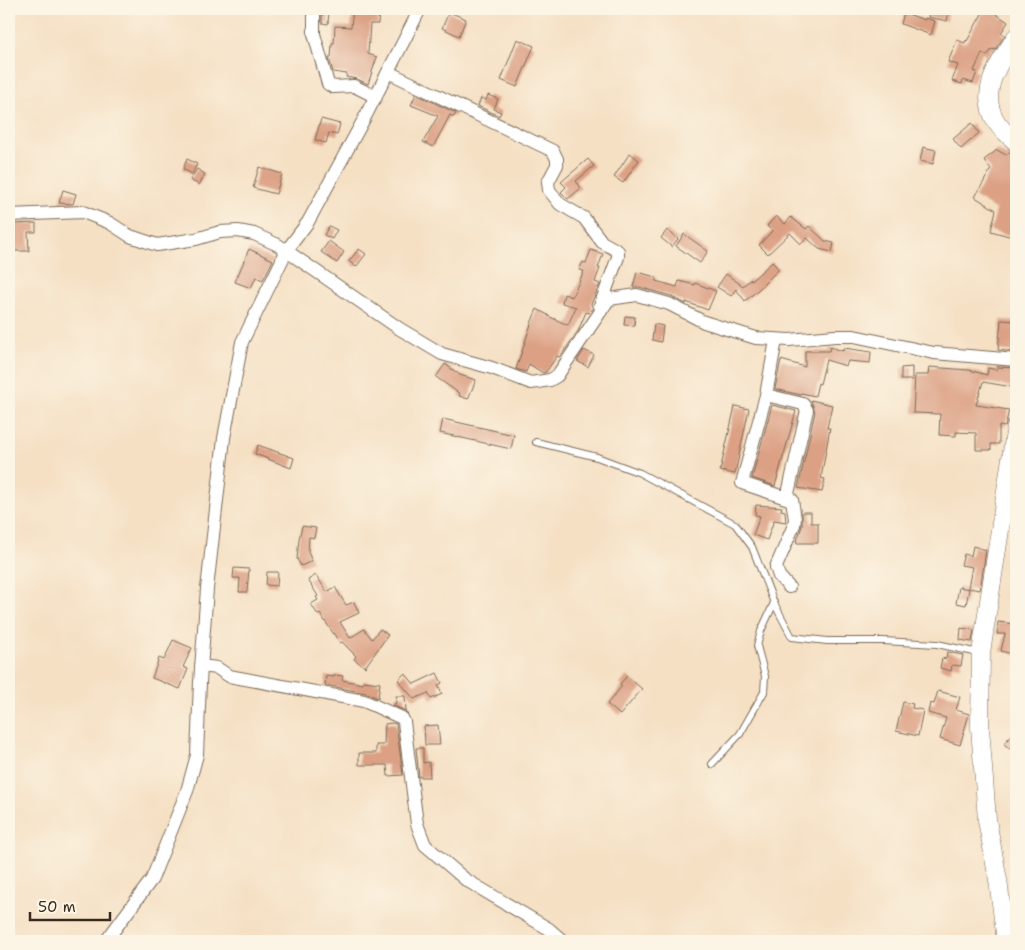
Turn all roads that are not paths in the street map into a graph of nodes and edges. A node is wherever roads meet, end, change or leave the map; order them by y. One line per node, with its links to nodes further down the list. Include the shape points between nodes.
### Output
1 (314, 9): 5 (street, via 314,34 328,84 333,87 354,86)
2 (420, 9): 4 (street)
3 (1016, 37): 6 (street, via 991,79 988,91 990,111 998,125)
4 (388, 72): 5 (street); 9 (street, via 553,150 557,165 548,182 549,190 560,204 584,218 602,242 618,252)
5 (376, 97): 8 (street, via 308,222)
6 (1016, 142)
7 (9, 216): 8 (street, via 83,212 130,236 157,245 238,231 254,234)
8 (286, 250): 9 (street, via 442,354 531,383 557,376); 20 (street, via 242,342 224,438 207,589)
9 (597, 316): 10 (street, via 609,299 636,295 669,304 704,322 756,338)
10 (776, 340): 11 (street, via 854,336 934,354); 12 (street)
11 (1016, 360)
12 (766, 395): 15 (street, via 803,404 807,410); 15 (street, via 742,483)
13 (1016, 430): 16 (street)
14 (536, 442): 18 (lane, via 596,457 640,473 735,524 752,547)
15 (787, 498): 17 (street, via 792,500 795,519 776,566 778,576)
16 (1009, 516): 19 (street)
17 (789, 587)
18 (774, 603): 19 (lane, via 792,637 800,639 937,644); 21 (lane, via 757,646 765,676 764,692 740,734)
19 (981, 653): 24 (street, via 980,727 987,820)
20 (208, 667): 22 (street, via 197,755 187,791 152,880); 23 (street, via 229,676 364,701 402,718 417,824 425,845 466,880 549,929)
21 (712, 764)
22 (106, 941)
23 (563, 941)
24 (1006, 941)

